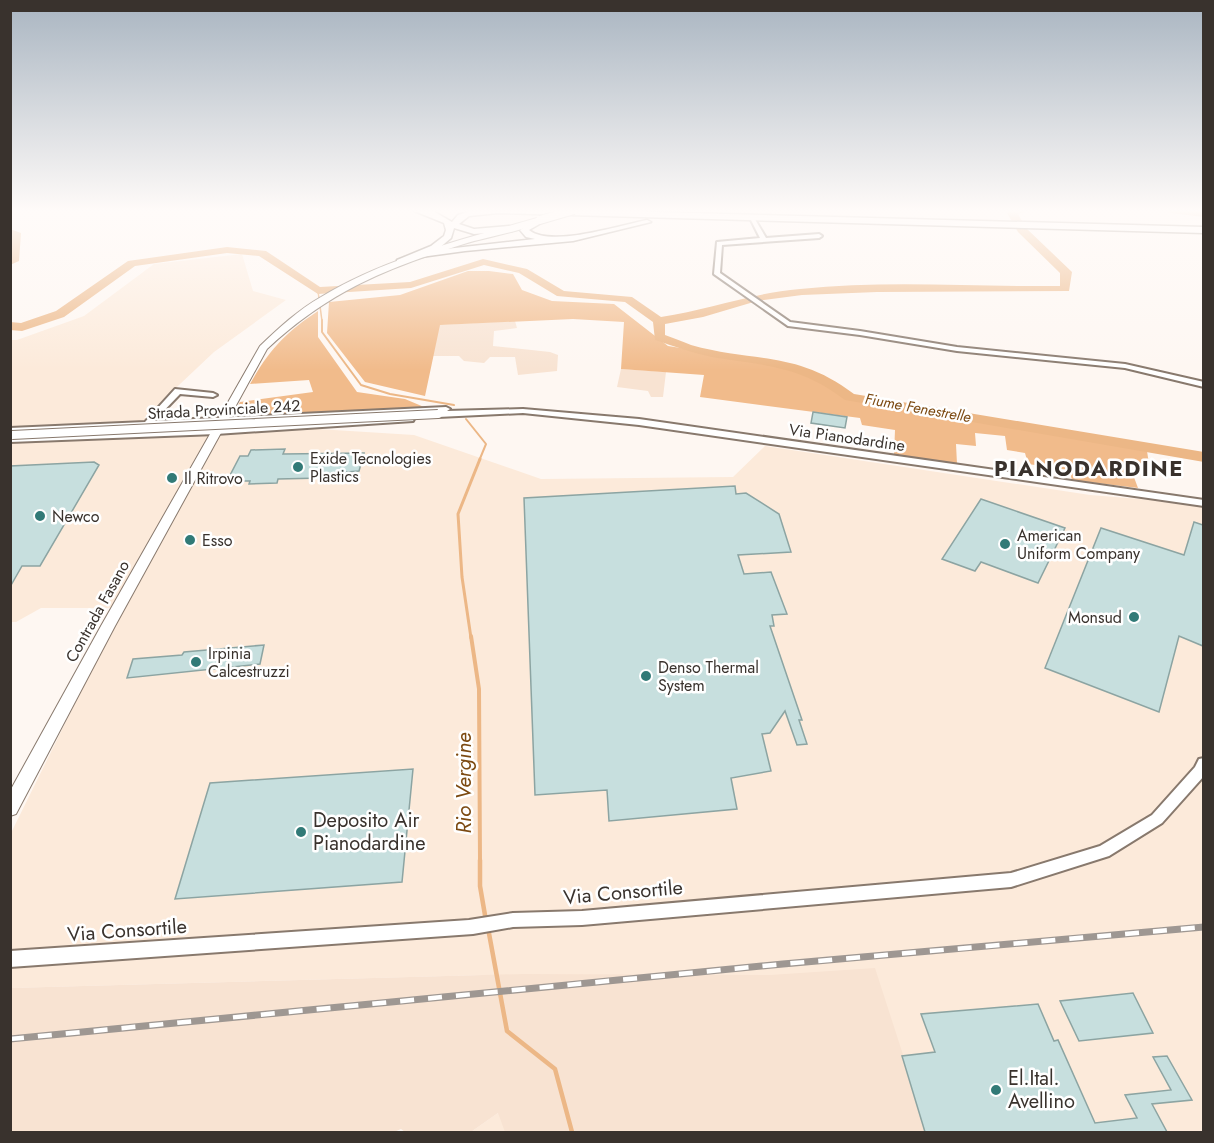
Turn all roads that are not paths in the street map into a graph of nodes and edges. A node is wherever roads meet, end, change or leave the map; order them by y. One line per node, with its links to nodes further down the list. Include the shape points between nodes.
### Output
1 (397, 263): 5 (main road, Contrada Fasano, via 319,299 274,336)
2 (718, 263): 3 (street, via 717,274 793,325 957,349 1125,366)
3 (1203, 385)
4 (213, 394): 10 (street, via 178,391)
5 (229, 407): 7 (street); 8 (main road, Contrada Fasano); 9 (street)
6 (485, 411): 7 (street, via 433,409); 11 (street, via 444,418); 14 (street, Strada Provinciale 242, bridge); 16 (street, Via Pianodardine, via 639,422)
7 (243, 418): 8 (street)
8 (222, 419): 9 (street); 12 (main road, Contrada Fasano)
9 (201, 420): 10 (street)
10 (149, 422): 14 (street)
11 (250, 429): 12 (street); 15 (street)
12 (216, 432): 13 (street); 15 (main road, Contrada Fasano)
13 (188, 433): 14 (street); 15 (street, via 201,437)
14 (11, 435)
15 (210, 446): 18 (main road, Contrada Fasano)
16 (1203, 503)
17 (1203, 763): 19 (street, Via Consortile, via 1157,819 1104,851 1011,880 582,918 513,920 473,927)
18 (10, 809)
19 (11, 959)

